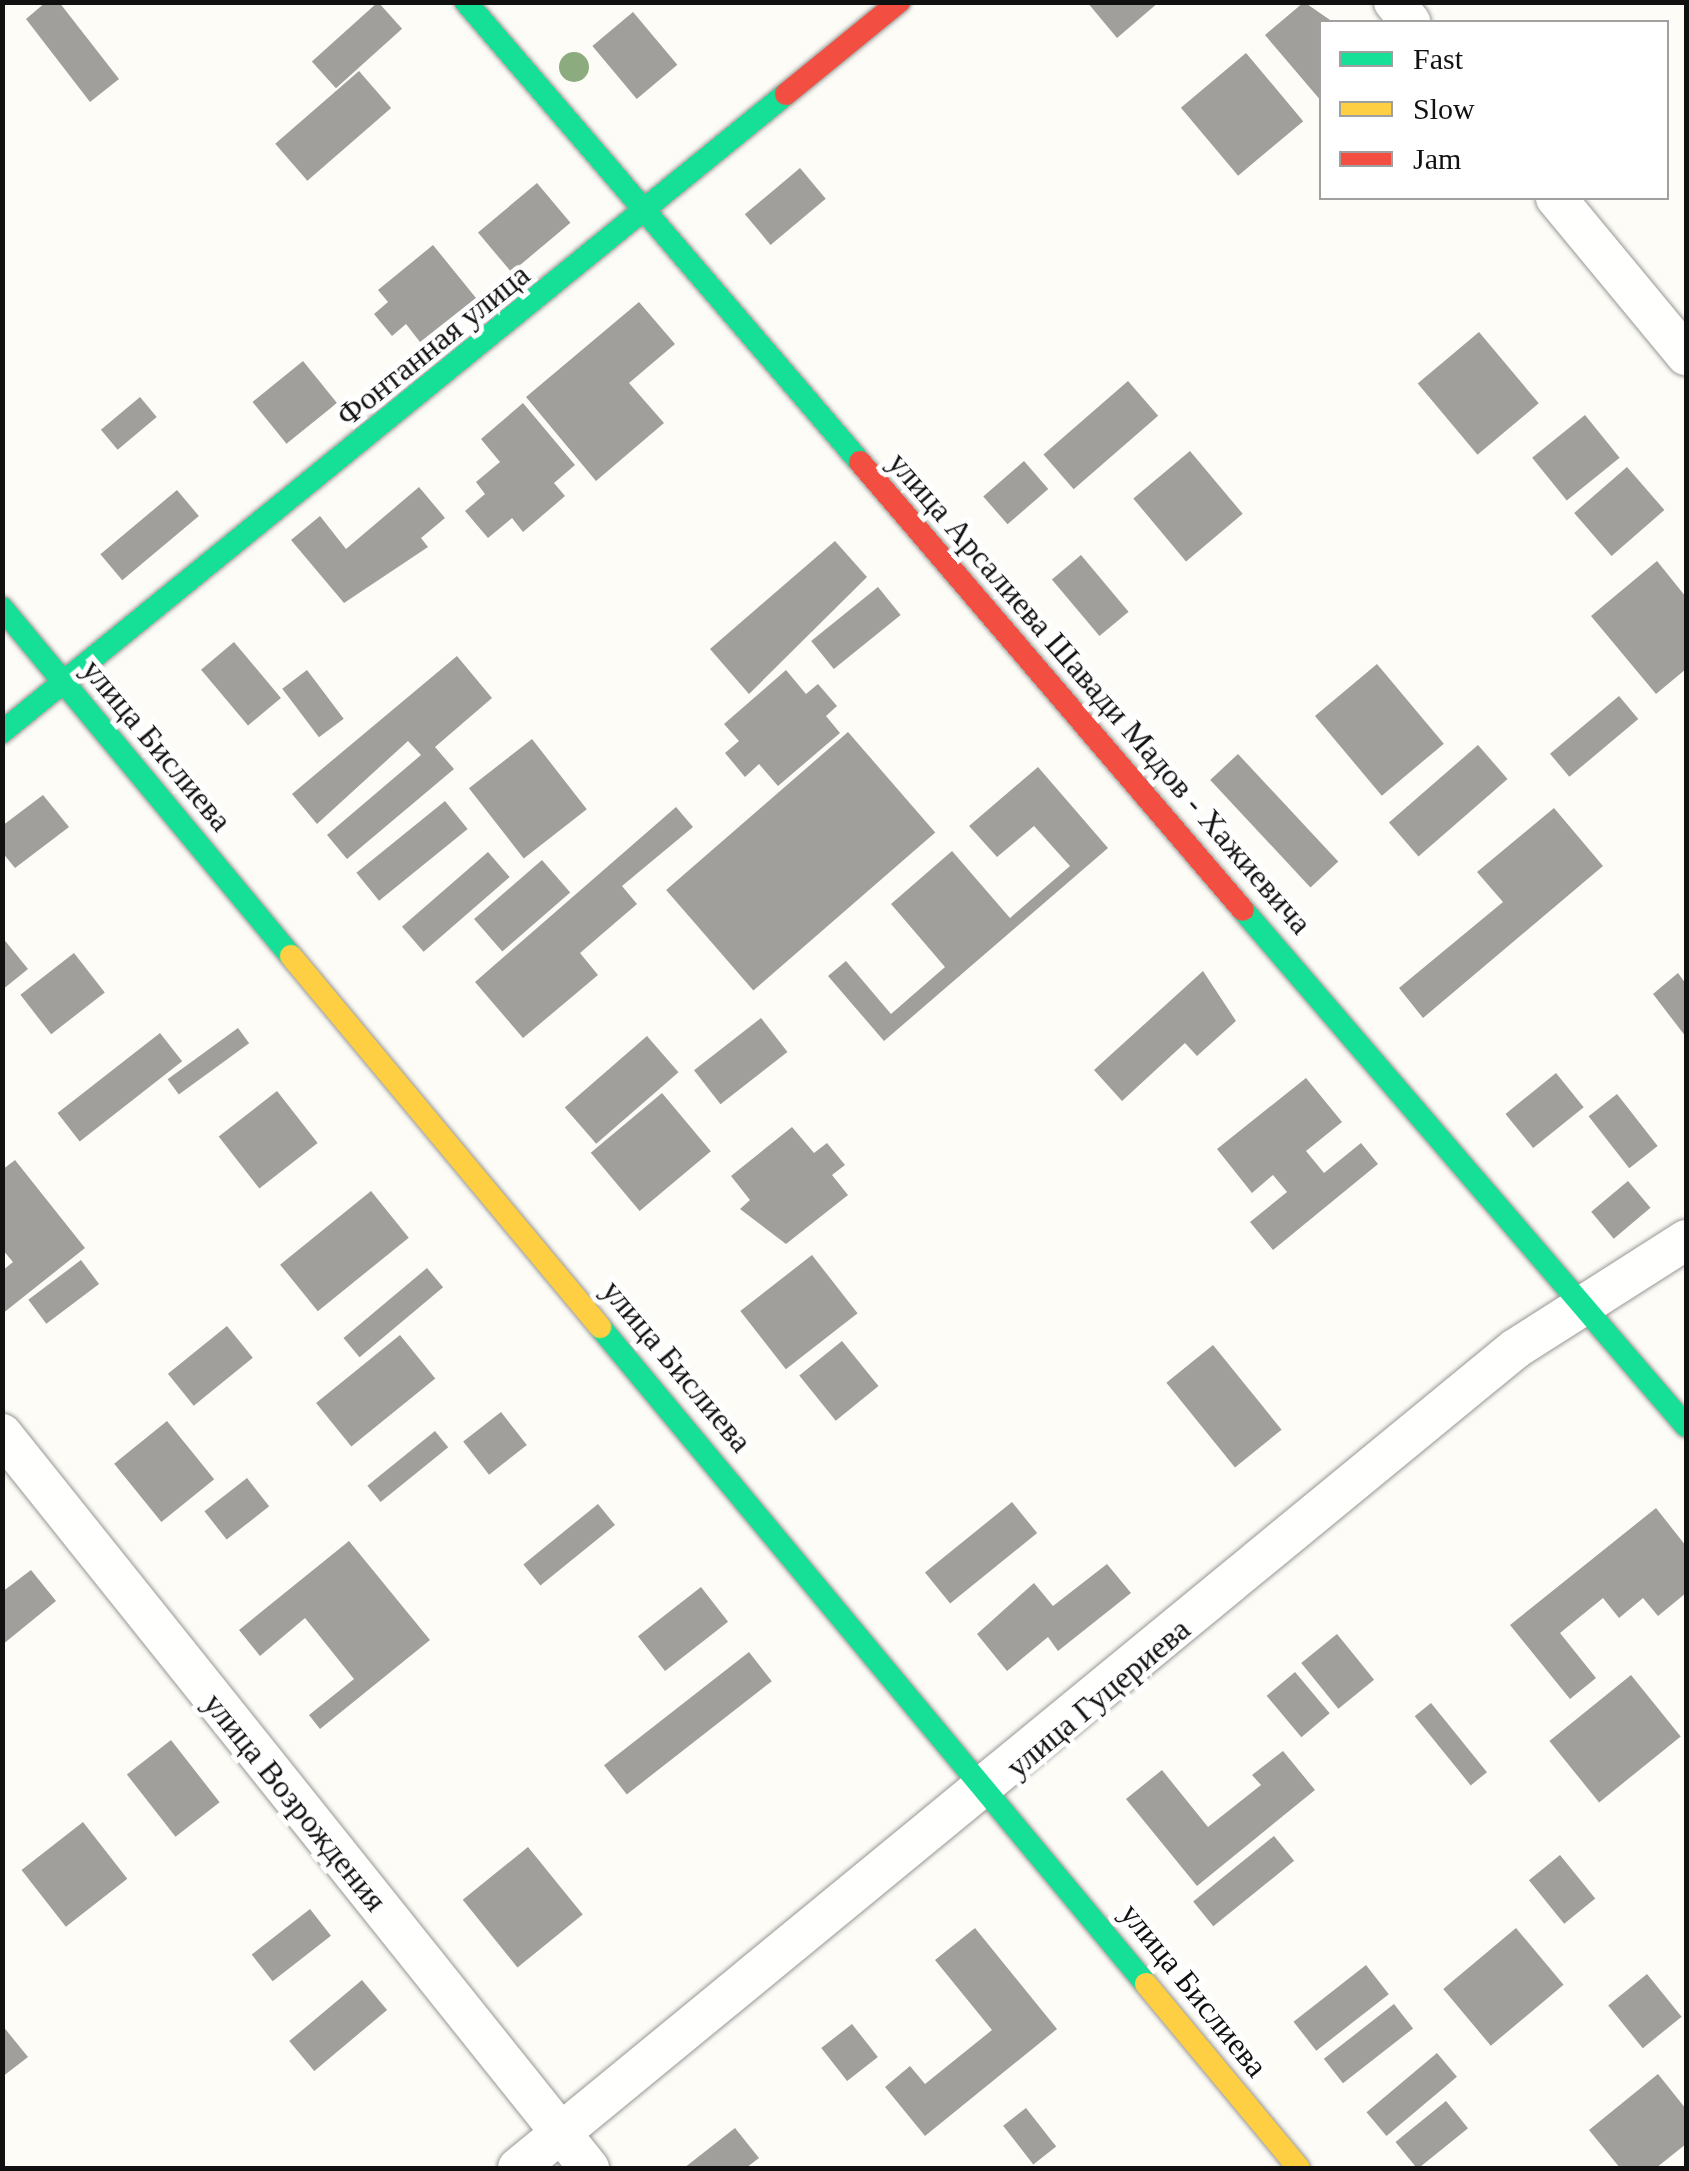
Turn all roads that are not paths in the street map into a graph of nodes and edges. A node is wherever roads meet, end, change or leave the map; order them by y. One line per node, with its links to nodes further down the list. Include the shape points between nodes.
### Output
1 (466, 2): 4 (street, улица Арсалиева Шавади Мадов - Хажиевича)
2 (899, 2): 4 (street, Фонтанная улица)
3 (1558, 200): 5 (street)
4 (648, 215): 7 (street, Фонтанная улица); 10 (street, улица Арсалиева Шавади Мадов - Хажиевича)
5 (1686, 354)
6 (2, 608): 7 (street, улица Бислиева)
7 (62, 682): 8 (street, Фонтанная улица); 13 (street, улица Бислиева)
8 (2, 732)
9 (1686, 1240): 10 (street, улица Гуцериева)
10 (1590, 1309): 11 (street, улица Арсалиева Шавади Мадов - Хажиевича); 13 (street, улица Гуцериева, via 1515,1350)
11 (1686, 1426)
12 (2, 1434): 14 (street, улица Возрождения)
13 (988, 1790): 14 (street, улица Гуцериева); 17 (street, улица Бислиева)
14 (559, 2133): 15 (street, улица Гуцериева); 16 (street, улица Возрождения)
15 (518, 2168)
16 (588, 2168)
17 (1299, 2168)

